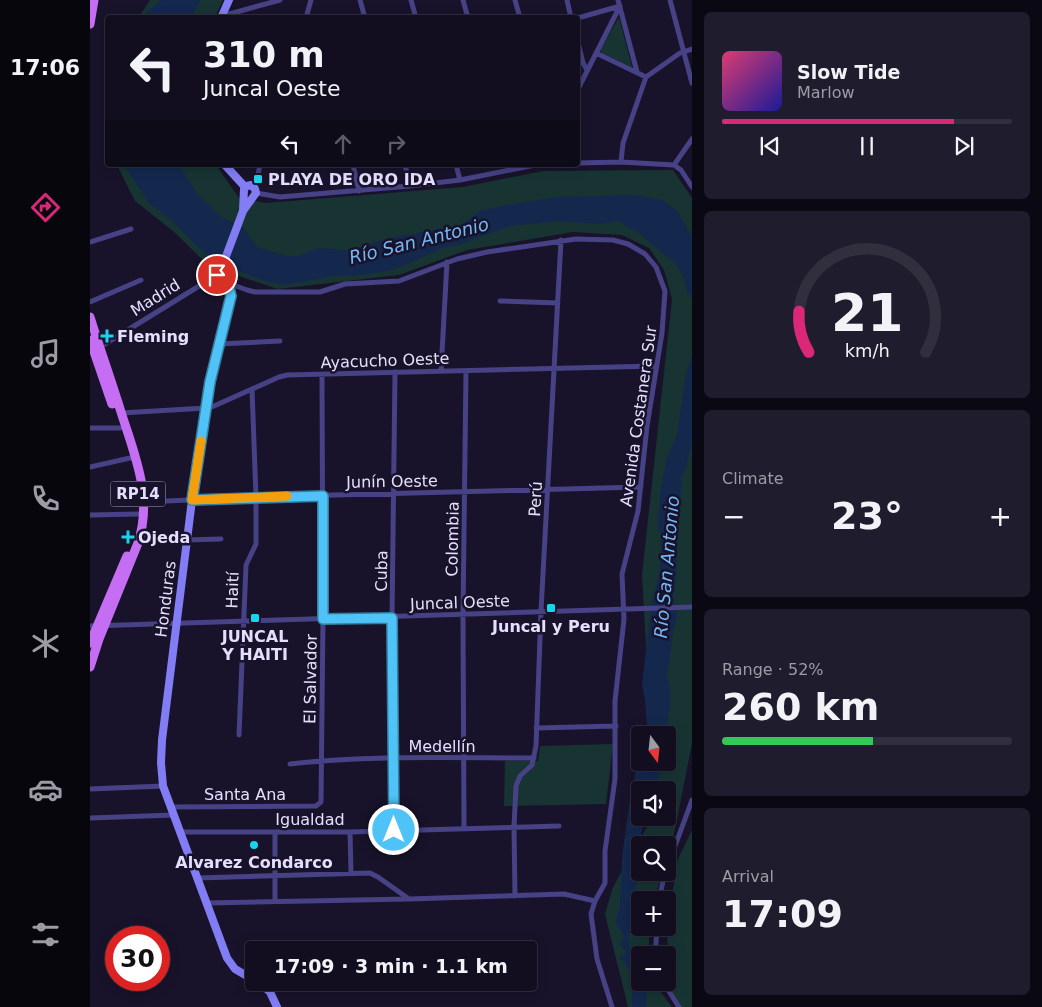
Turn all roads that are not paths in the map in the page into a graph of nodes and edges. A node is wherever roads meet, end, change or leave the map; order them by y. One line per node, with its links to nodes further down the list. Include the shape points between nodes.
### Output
1 (94, 0): 22 (main road)
2 (229, 0): 13 (main road)
3 (280, 0): 14 (street)
4 (311, 0): 15 (street)
5 (360, 0): 16 (street)
6 (411, 0): 17 (street)
7 (463, 0): 18 (street)
8 (515, 0): 19 (street)
9 (566, 0): 20 (street)
10 (618, 0): 12 (street)
11 (670, 0): 25 (street)
12 (620, 6): 21 (street); 26 (street); 28 (street)
13 (223, 15)
14 (229, 15)
15 (307, 15)
16 (364, 15)
17 (415, 15)
18 (467, 15)
19 (519, 15)
20 (570, 15)
21 (580, 17)
22 (90, 24)
23 (692, 49): 25 (street)
24 (580, 50): 27 (street)
25 (684, 52): 29 (street); 30 (street)
26 (596, 53): 27 (street); 28 (street)
27 (587, 70): 31 (street)
28 (637, 72): 29 (street)
29 (646, 77): 33 (street)
30 (692, 83)
31 (580, 85)
32 (692, 139): 35 (street)
33 (621, 162): 34 (street); 35 (street)
34 (580, 163)
35 (674, 165): 44 (street)
36 (227, 167): 45 (main road)
37 (259, 167): 45 (street, Madrid)
38 (353, 167): 46 (street)
39 (405, 167): 43 (street)
40 (457, 167): 42 (street)
41 (508, 168): 42 (street)
42 (460, 180): 43 (street)
43 (410, 186): 46 (street)
44 (692, 187)
45 (250, 191): 46 (street, via 277,197); 51 (main road, Madrid)
46 (359, 191)
47 (131, 229): 49 (street)
48 (561, 240): 50 (street, Avenida Costanera Sur); 57 (street, Perú); 63 (street, Avenida Costanera Sur, via 613,240 638,248 650,259 663,282 665,298)
49 (90, 242)
50 (447, 262): 54 (street, Avenida Costanera Sur, via 399,281 345,284 320,292 256,292); 67 (street)
51 (222, 267): 52 (street, Madrid)
52 (217, 275): 54 (main road); 61 (street, Madrid)
53 (141, 280): 56 (street)
54 (228, 283): 62 (main road, Honduras, via 231,296)
55 (500, 301): 57 (street)
56 (90, 302)
57 (558, 303): 64 (street, Perú)
58 (90, 317): 61 (main road, RP14)
59 (90, 330): 61 (main road)
60 (280, 341): 62 (street)
61 (93, 343): 71 (main road, RP14, via 106,366); 73 (main road, RP14)
62 (219, 344): 70 (main road, Honduras)
63 (656, 366): 64 (street, Ayacucho Oeste); 76 (street, Avenida Costanera Sur)
64 (554, 369): 65 (street, Ayacucho Oeste); 77 (street, Perú)
65 (466, 370): 67 (street, Ayacucho Oeste); 78 (street, Colombia)
66 (395, 372): 67 (street, Ayacucho Oeste); 68 (street, Ayacucho Oeste); 79 (street, Cuba)
67 (441, 372)
68 (322, 374): 69 (street, Ayacucho Oeste, via 287,375); 80 (street, El Salvador)
69 (252, 389): 70 (street, Ayacucho Oeste); 81 (street, Haití)
70 (206, 408): 71 (street, Ayacucho Oeste); 82 (main road, Honduras)
71 (121, 413): 83 (main road, RP14, via 138,466)
72 (90, 428): 73 (street)
73 (120, 428): 74 (main road, RP14)
74 (130, 458): 75 (street); 84 (main road, RP14, via 138,491)
75 (90, 467)
76 (641, 487): 77 (street, Junín Oeste); 89 (street, Avenida Costanera Sur, via 622,574)
77 (548, 490): 78 (street, Junín Oeste); 90 (street, Perú)
78 (465, 492): 79 (street, Junín Oeste); 91 (street, Colombia)
79 (394, 494): 80 (street, Junín Oeste); 92 (street, Cuba)
80 (323, 496): 81 (street, Junín Oeste); 93 (street, El Salvador)
81 (256, 497): 82 (street, Junín Oeste); 94 (street, Haití, via 256,544 246,565)
82 (192, 500): 83 (street, Junín Oeste); 87 (main road, Honduras)
83 (144, 502): 96 (main road, RP14, via 144,520 138,543)
84 (138, 514): 85 (street); 96 (main road, RP14, via 132,542 112,588 102,622)
85 (90, 515)
86 (221, 539): 87 (street)
87 (186, 540): 95 (main road, Honduras)
88 (692, 607): 89 (street, Juncal Oeste)
89 (624, 609): 90 (street, Juncal Oeste); 99 (street, Avenida Costanera Sur, via 615,701)
90 (541, 611): 91 (street, Juncal Oeste); 100 (street, Perú)
91 (463, 615): 92 (street, Juncal Oeste); 103 (street, Colombia)
92 (392, 618): 93 (street, Juncal Oeste); 102 (street, Cuba)
93 (323, 619): 94 (street, Juncal Oeste); 105 (street, El Salvador)
94 (244, 621): 95 (street, Juncal Oeste); 101 (street, Haití)
95 (176, 623): 96 (street, Juncal Oeste); 107 (main road, Honduras, via 162,745)
96 (97, 626): 97 (main road, RP14); 98 (main road, RP14)
97 (90, 643)
98 (90, 666)
99 (616, 726): 100 (street); 127 (street, Avenida Costanera Sur, via 615,779 605,851 605,883)
100 (536, 728): 104 (street, Perú)
101 (239, 735)
102 (394, 758): 103 (street, Medellín); 105 (street, Medellín); 117 (street, Cuba)
103 (463, 758): 104 (street, Medellín); 116 (street, Colombia)
104 (534, 758): 115 (street, via 532,765 517,781)
105 (321, 760): 106 (street, Medellín); 110 (street, El Salvador)
106 (290, 764)
107 (163, 786): 108 (street); 111 (main road, Honduras)
108 (90, 790)
109 (692, 800): 121 (street)
110 (320, 804): 111 (street, Santa Ana)
111 (170, 807): 112 (main road, Honduras)
112 (174, 815): 113 (street); 118 (main road, Honduras)
113 (90, 818)
114 (559, 826): 115 (street, Igualdad)
115 (514, 827): 116 (street, Igualdad); 125 (street)
116 (464, 828): 117 (street, Igualdad)
117 (394, 830): 120 (street, Igualdad)
118 (180, 832): 119 (street, Igualdad); 124 (main road, Honduras)
119 (275, 832): 120 (street, Igualdad); 123 (street)
120 (350, 832): 122 (street)
121 (676, 843)
122 (351, 873): 123 (street); 126 (street, via 370,873)
123 (275, 876): 124 (street); 128 (street)
124 (197, 878): 129 (main road, Honduras)
125 (515, 896): 126 (street); 127 (street, via 570,895)
126 (409, 899): 128 (street)
127 (595, 901): 134 (street, Avenida Costanera Sur, via 591,920 600,972)
128 (275, 902): 129 (street)
129 (206, 903): 130 (main road, Honduras, via 230,964)
130 (245, 976)
131 (269, 991): 133 (main road)
132 (669, 991): 135 (street)
133 (277, 1007)
134 (612, 1007)
135 (679, 1007)

